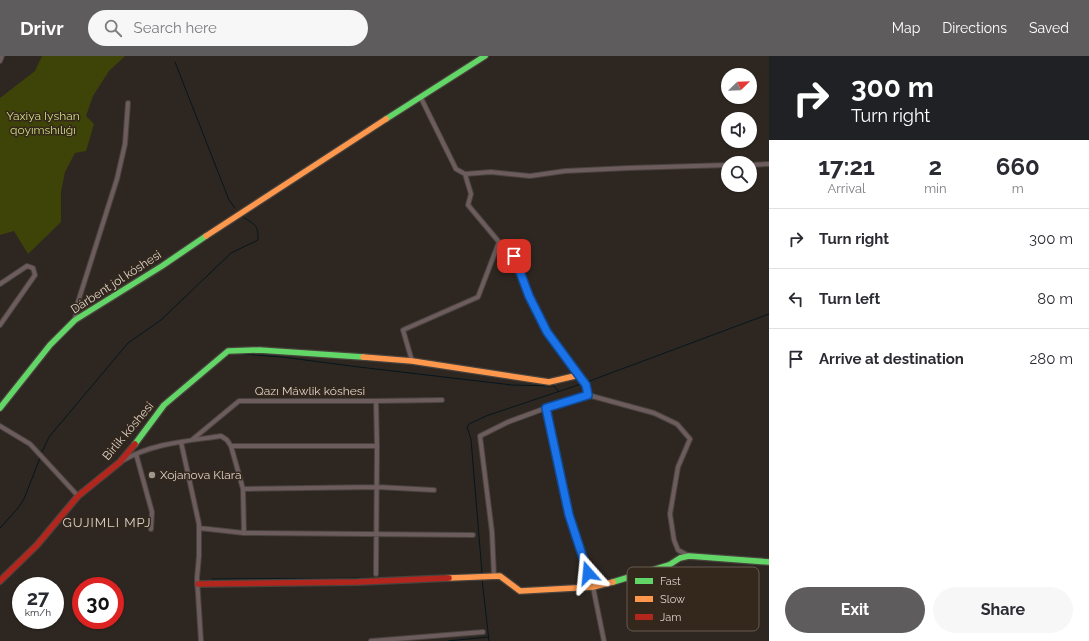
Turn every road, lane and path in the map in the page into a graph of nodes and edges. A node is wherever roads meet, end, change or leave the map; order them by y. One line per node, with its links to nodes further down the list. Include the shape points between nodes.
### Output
1 (2, 56): 3 (street)
2 (485, 56): 4 (street, Dárbent jol kóshesi)
3 (0, 61)
4 (420, 98): 9 (street, via 456,169); 12 (street, Dárbent jol kóshesi)
5 (128, 103): 12 (street, via 125,144 117,179 78,302)
6 (769, 164): 8 (street)
7 (721, 165): 9 (street, via 594,169 530,176 491,172)
8 (757, 165)
9 (464, 174): 10 (street, via 471,194 468,205)
10 (499, 242): 14 (street, via 478,297 403,330); 15 (street, via 514,256 529,296 547,332)
11 (0, 284): 13 (street, via 27,266 33,268 35,275)
12 (75, 320): 19 (street, Dárbent jol kóshesi, via 50,345)
13 (0, 325)
14 (412, 362): 15 (street, via 549,382); 27 (street, Birlik kóshesi, via 230,350 164,405)
15 (579, 375): 16 (street, via 586,385)
16 (588, 395): 20 (street); 37 (street, via 654,413 677,424 690,439 678,467 670,514 678,550)
17 (442, 400): 18 (street, Qazı Máwlik kóshesi)
18 (376, 401): 22 (street, Qazı Máwlik kóshesi, via 239,401); 25 (street)
19 (0, 408)
20 (546, 408): 41 (street, via 480,436 492,532); 45 (street, via 569,515)
21 (0, 426): 31 (street, via 30,444)
22 (192, 440): 23 (street); 24 (street, via 221,436)
23 (181, 442): 26 (street); 32 (street)
24 (231, 446): 25 (street); 29 (street)
25 (377, 446): 28 (street)
26 (136, 454): 27 (street); 33 (street, via 152,512)
27 (120, 462): 31 (street, Birlik kóshesi)
28 (377, 487): 29 (street); 30 (street); 35 (street)
29 (243, 489): 34 (street)
30 (434, 490)
31 (78, 496): 43 (street, Birlik kóshesi, via 37,545)
32 (199, 528): 34 (street); 44 (street)
33 (151, 529)
34 (244, 533): 35 (street)
35 (377, 534): 36 (street); 40 (street)
36 (473, 535)
37 (689, 556): 38 (street); 39 (street)
38 (769, 562)
39 (664, 567)
40 (376, 574)
41 (494, 576): 44 (street, via 358,582); 45 (street, via 500,576 520,591)
42 (627, 578): 45 (street)
43 (0, 580)
44 (198, 584): 47 (street)
45 (592, 587): 50 (street)
46 (483, 632): 49 (street)
47 (201, 641)
48 (371, 641): 49 (street)
49 (377, 641)
50 (604, 641)

